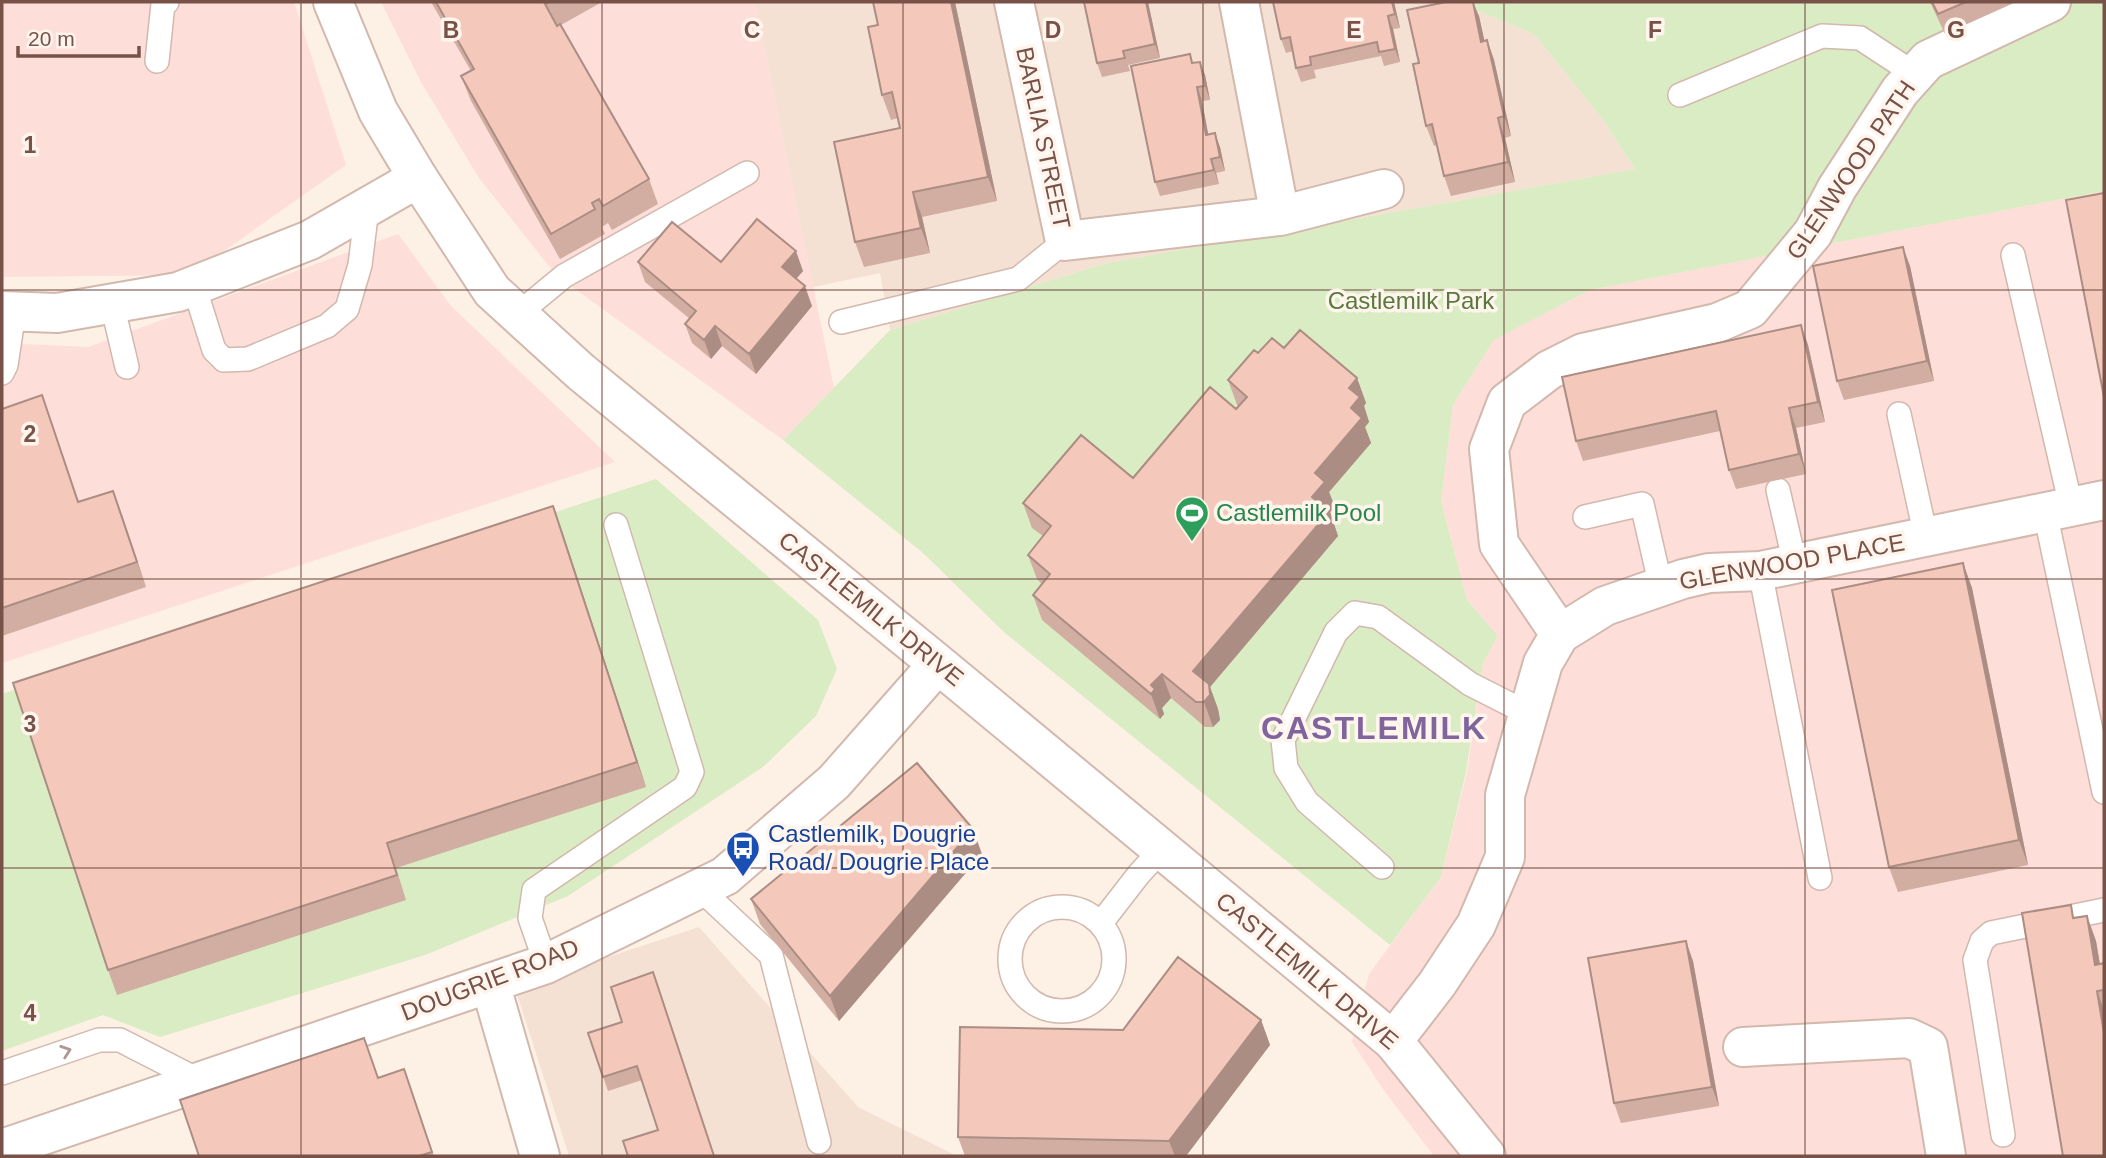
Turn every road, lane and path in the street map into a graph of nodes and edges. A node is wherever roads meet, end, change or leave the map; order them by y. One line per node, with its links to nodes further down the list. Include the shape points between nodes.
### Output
1 (167, 2): 6 (lane, via 160,16)
2 (333, 2): 10 (street, CASTLEMILK DRIVE, via 378,111)
3 (1014, 2): 14 (street, BARLIA STREET)
4 (1239, 2): 13 (street)
5 (2051, 2): 7 (street, GLENWOOD PATH, via 1928,60)
6 (157, 61)
7 (1915, 74): 8 (lane, via 1860,38 1822,36); 31 (street, GLENWOOD PATH, via 1837,188 1813,233 1750,309 1717,323 1583,353 1549,370 1507,402 1489,449 1499,544)
8 (1679, 95)
9 (747, 173): 19 (lane, via 564,276)
10 (418, 178): 12 (street); 19 (street, CASTLEMILK DRIVE, via 492,290)
11 (1384, 189): 13 (street)
12 (367, 208): 16 (street, via 310,240); 16 (lane, via 347,309 327,326 248,359 224,360 214,350)
13 (1280, 216): 14 (street)
14 (1065, 241): 20 (lane, BARLIA STREET, via 1018,279)
15 (2013, 255): 25 (lane)
16 (194, 286): 17 (street)
17 (112, 304): 18 (street, via 57,313); 21 (lane)
18 (8, 312): 22 (lane)
19 (518, 314): 32 (street, CASTLEMILK DRIVE, via 581,372)
20 (841, 322)
21 (127, 367)
22 (2, 373)
23 (1899, 414): 28 (lane)
24 (1778, 490): 29 (lane)
25 (2073, 506): 28 (street, GLENWOOD PLACE); 34 (lane)
26 (1586, 517): 30 (lane, via 1642,504)
27 (616, 525): 41 (lane, via 692,772 676,794 534,890 530,918)
28 (1926, 537): 29 (street, GLENWOOD PLACE)
29 (1777, 568): 30 (street, GLENWOOD PLACE, via 1709,573); 37 (lane)
30 (1661, 587): 31 (street, GLENWOOD PLACE, via 1605,606)
31 (1560, 634): 33 (street, GLENWOOD PLACE, via 1543,663)
32 (938, 664): 35 (street, CASTLEMILK DRIVE); 38 (street, DOUGRIE ROAD, via 834,782 725,876)
33 (1527, 713): 36 (lane, via 1470,684 1378,617 1355,613 1336,632 1283,740 1286,768 1307,802); 43 (street, GLENWOOD PLACE, via 1505,795 1505,857 1476,925)
34 (2104, 792)
35 (1163, 849): 40 (lane); 43 (street, CASTLEMILK DRIVE)
36 (1382, 867)
37 (1820, 878)
38 (698, 887): 41 (street, DOUGRIE ROAD); 48 (lane, via 771,955)
39 (2104, 911): 47 (lane, via 1991,933 1982,941 1975,960)
40 (1101, 923): 40 (lane, via 1078,908 1051,908 1026,920 1012,943 1010,970 1023,994 1046,1009 1073,1010 1097,998 1112,975 1113,948)
41 (546, 964): 42 (street, DOUGRIE ROAD)
42 (490, 983): 46 (street, DOUGRIE ROAD); 50 (street)
43 (1393, 1041): 51 (street, CASTLEMILK DRIVE)
44 (1743, 1047): 52 (street, via 1909,1038 1928,1047)
45 (2, 1073): 46 (lane, one-way to 46, via 99,1040 120,1040)
46 (202, 1082): 49 (street, DOUGRIE ROAD)
47 (2004, 1135)
48 (819, 1142)
49 (2, 1149)
50 (540, 1156)
51 (1486, 1156)
52 (1946, 1156)

